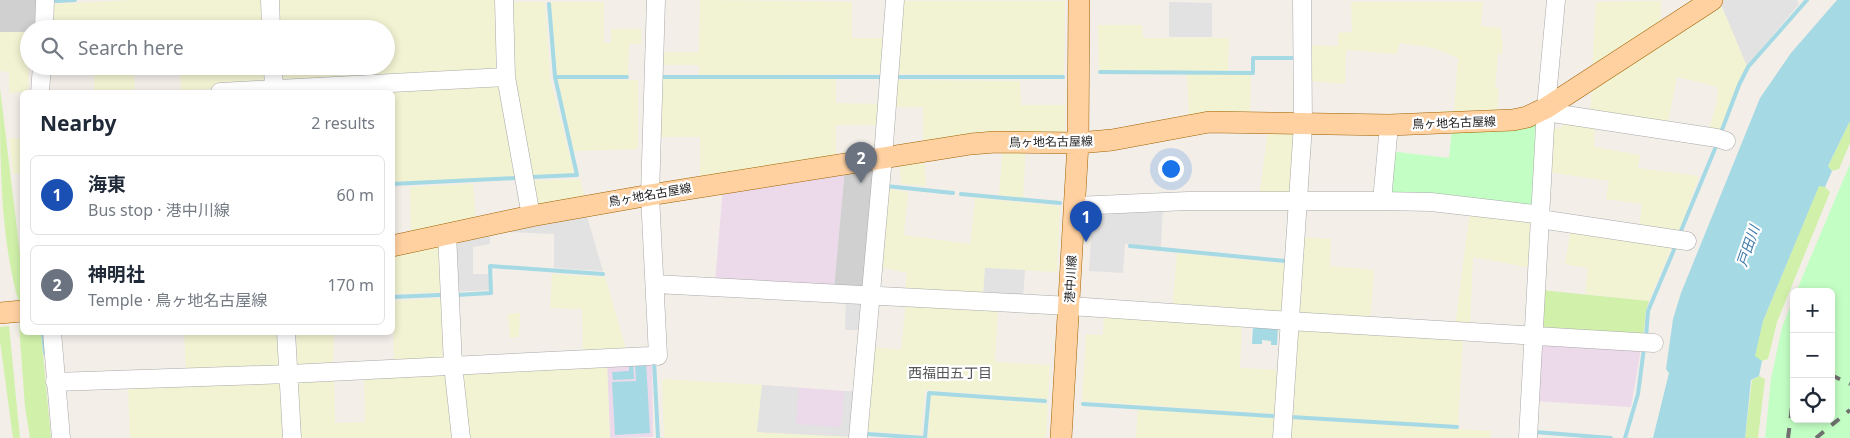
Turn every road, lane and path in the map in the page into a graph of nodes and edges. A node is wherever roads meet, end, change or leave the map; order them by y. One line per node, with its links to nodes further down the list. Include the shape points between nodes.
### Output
1 (45, 0): 11 (street)
2 (270, 0): 12 (street)
3 (504, 0): 15 (street)
4 (644, 0): 25 (street)
5 (656, 0): 25 (street)
6 (895, 0): 24 (street)
7 (1079, 0): 23 (main road, 港中川線)
8 (1302, 0): 20 (street)
9 (1556, 0): 19 (street)
10 (1712, 0): 19 (main road, 鳥ヶ地名古屋線)
11 (44, 20)
12 (271, 20)
13 (41, 75): 16 (street)
14 (273, 75): 17 (street)
15 (506, 78): 18 (street); 29 (street)
16 (40, 90)
17 (274, 90)
18 (292, 90)
19 (1546, 110): 21 (main road, 鳥ヶ地名古屋線, via 1513,120); 22 (street); 30 (street)
20 (1303, 125): 21 (main road, 鳥ヶ地名古屋線); 23 (main road, 鳥ヶ地名古屋線, via 1209,122); 27 (street)
21 (1389, 125): 26 (street)
22 (1726, 141)
23 (1078, 144): 24 (main road, 鳥ヶ地名古屋線, via 995,142); 28 (main road, 港中川線)
24 (883, 157): 25 (main road, 鳥ヶ地名古屋線); 35 (street)
25 (645, 196): 29 (main road, 鳥ヶ地名古屋線); 34 (street)
26 (1382, 201): 27 (street); 30 (street, via 1431,202 1535,214)
27 (1298, 202): 28 (street, via 1188,201); 37 (street)
28 (1075, 206): 36 (main road, 港中川線)
29 (531, 216): 31 (main road, 鳥ヶ地名古屋線)
30 (1540, 219): 32 (street); 40 (street)
31 (446, 233): 33 (main road, 鳥ヶ地名古屋線); 42 (street)
32 (1687, 241)
33 (395, 245)
34 (655, 284): 35 (street); 42 (street, via 654,356)
35 (871, 295): 36 (street); 48 (street)
36 (1070, 306): 37 (street); 49 (main road, 港中川線)
37 (1290, 321): 40 (street); 50 (street)
38 (52, 335): 44 (street)
39 (286, 335): 43 (street)
40 (1532, 336): 41 (street); 51 (street)
41 (1654, 343)
42 (452, 365): 43 (street); 47 (street)
43 (289, 374): 44 (street); 46 (street)
44 (55, 382): 45 (street)
45 (61, 438)
46 (292, 438)
47 (461, 438)
48 (858, 438)
49 (1060, 438)
50 (1282, 438)
51 (1528, 438)

